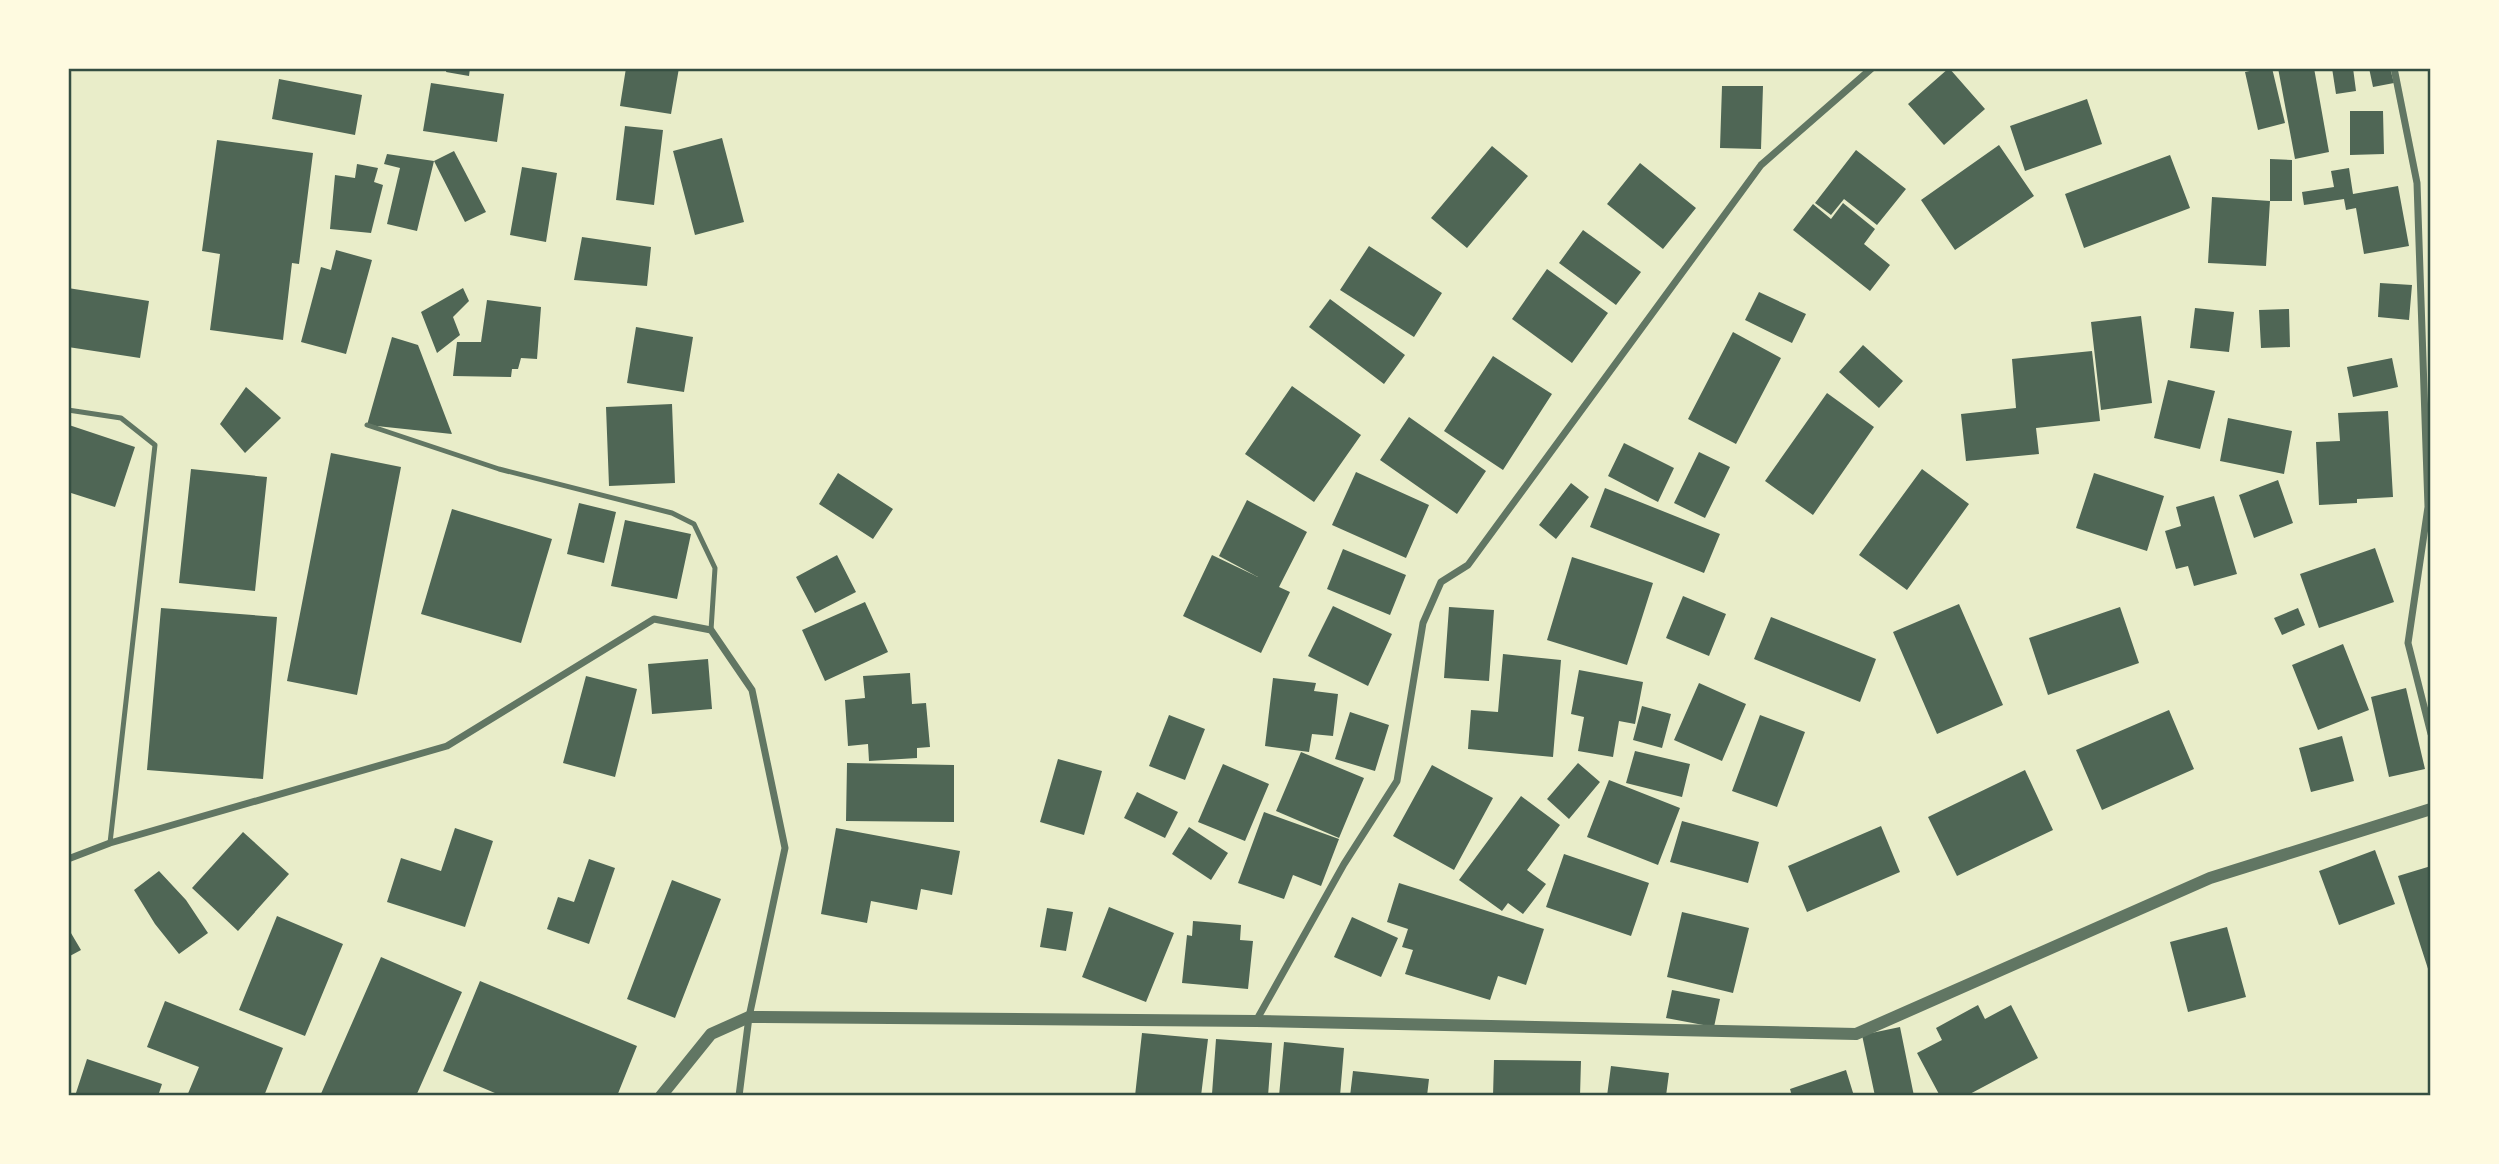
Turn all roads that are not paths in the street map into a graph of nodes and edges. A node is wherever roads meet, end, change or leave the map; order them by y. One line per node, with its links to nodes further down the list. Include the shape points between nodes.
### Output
1 (1872, 68): 11 (street, via 1760,165 1468,565 1441,582 1423,623 1397,781 1344,864)
2 (2395, 68): 6 (street, via 2417,183 2428,507 2409,643)
3 (68, 410): 8 (lane, via 121,418 155,445)
4 (367, 425): 5 (lane, via 499,469 672,513 694,523 715,568)
5 (711, 630): 8 (street, via 654,619 447,746); 10 (street, via 752,690 785,848)
6 (2431, 734)
7 (2431, 809): 11 (street, via 2210,878 1856,1034)
8 (110, 843): 9 (street)
9 (68, 859)
10 (749, 1017): 11 (street); 12 (street, via 711,1034); 13 (street)
11 (1256, 1021)
12 (661, 1096)
13 (739, 1096)

